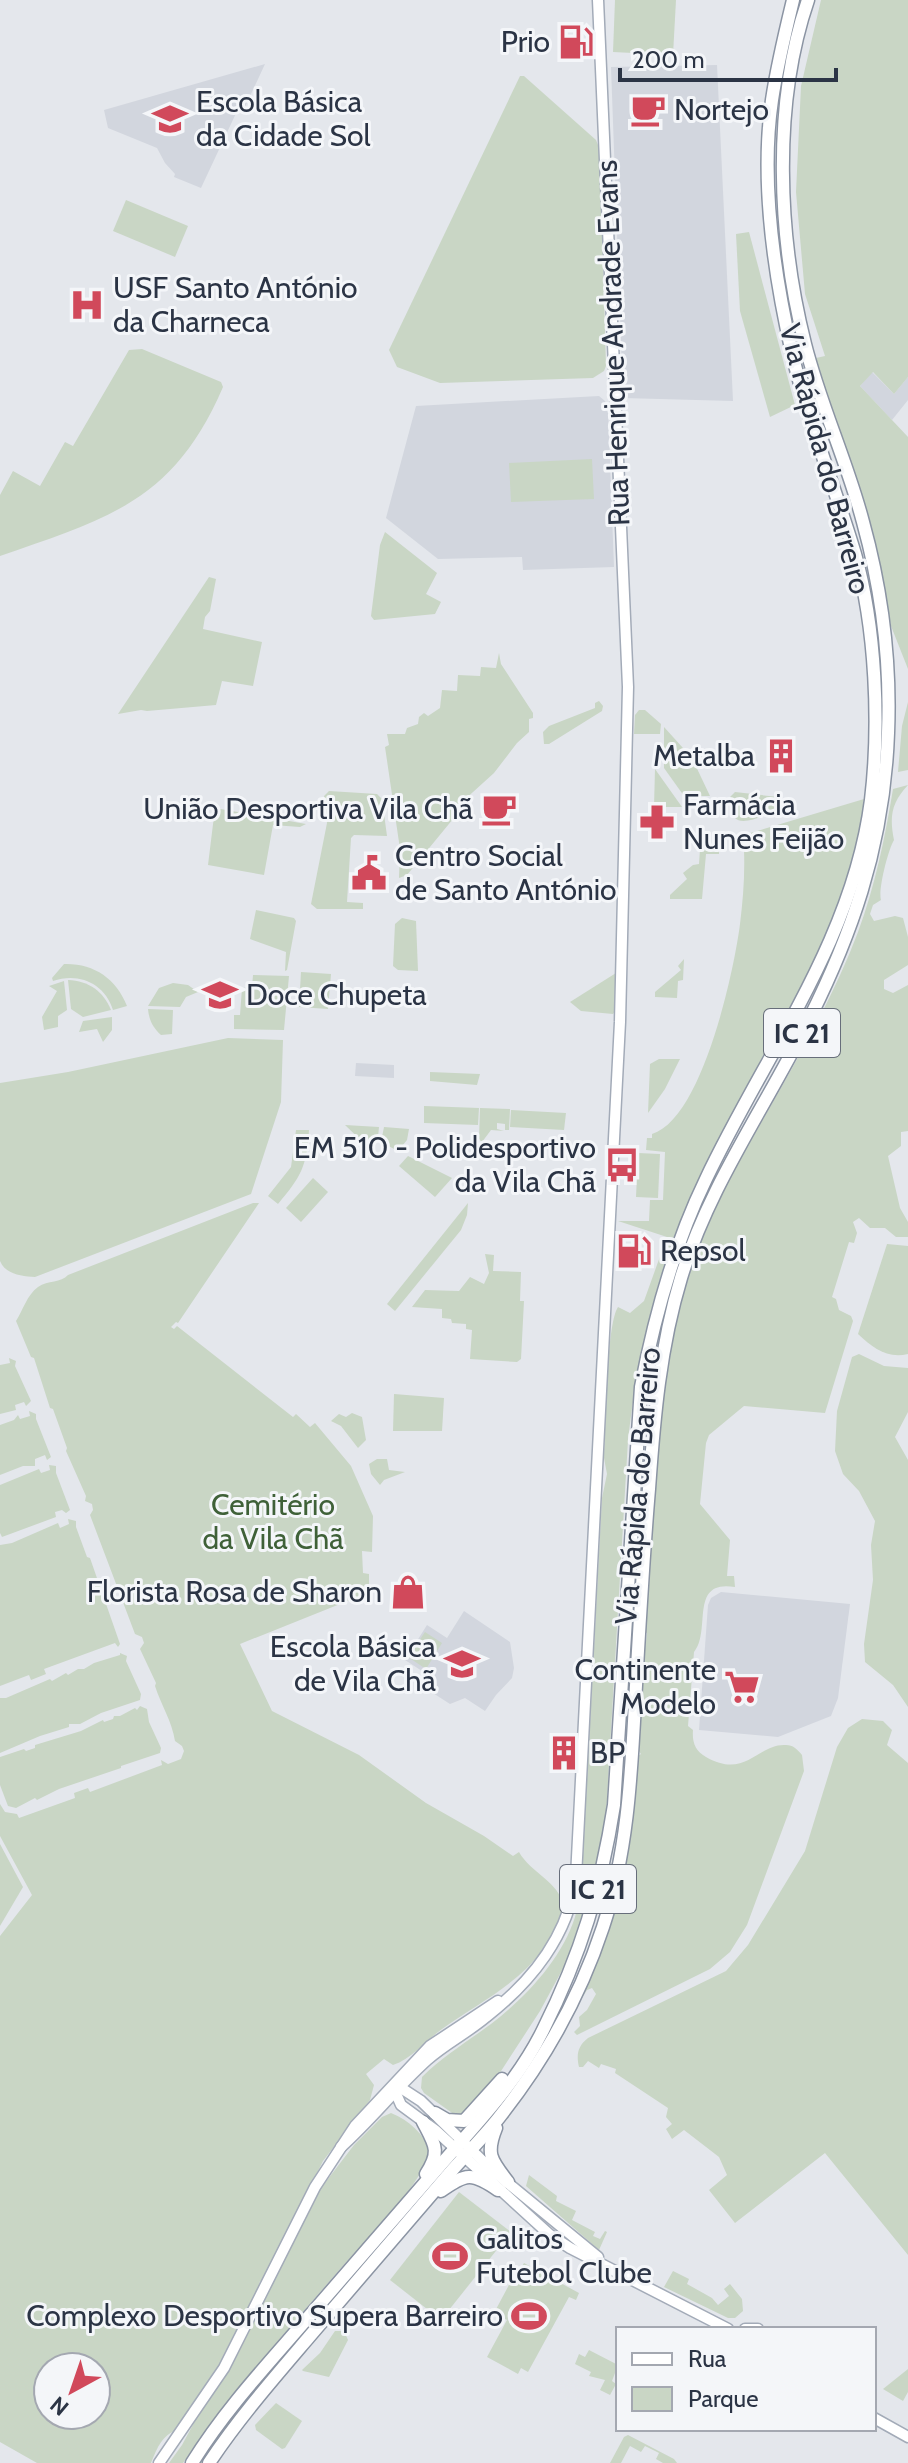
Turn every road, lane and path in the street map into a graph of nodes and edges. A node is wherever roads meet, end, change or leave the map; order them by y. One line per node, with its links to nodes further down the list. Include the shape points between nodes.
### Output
1 (598, 0): 4 (main road, Rua Henrique Andrade Evans, via 628,687 619,1033 576,1877 563,1926 544,1958)
2 (793, 0): 5 (highway, Via Rápida do Barreiro / IC 21, via 771,101 771,231 792,353 859,575 876,686 871,800 843,911 818,970 707,1177 684,1228 655,1321 641,1387 614,1805 594,1907)
3 (808, 0): 10 (highway, Via Rápida do Barreiro / IC 21, via 783,145 786,236 803,339 862,515 885,626 884,789 864,888 847,937 802,1035 717,1187 682,1276 658,1381 630,1792 617,1879 583,1979)
4 (509, 1996): 6 (main road); 7 (main road, via 437,2040)
5 (551, 2012): 11 (highway, via 515,2064 464,2121); 15 (highway, Via Rápida do Barreiro / IC 21)
6 (423, 2064): 7 (main road); 8 (main road, via 414,2082)
7 (396, 2088): 8 (main road); 9 (main road); 12 (main road); 14 (main road, via 361,2118)
8 (421, 2101): 11 (main road)
9 (405, 2108): 12 (main road); 13 (main road)
10 (506, 2109): 15 (highway, Via Rápida do Barreiro / IC 21); 16 (highway, via 490,2150)
11 (435, 2113): 15 (main road)
12 (376, 2114): 14 (main road)
13 (423, 2122): 15 (main road); 17 (highway, via 436,2155)
14 (341, 2147): 21 (main road, via 315,2187 224,2368)
15 (463, 2150): 16 (main road); 17 (highway, Via Rápida do Barreiro / IC 21)
16 (503, 2186): 17 (highway, via 467,2176); 18 (main road, via 534,2222 570,2248)
17 (420, 2198): 22 (highway, Via Rápida do Barreiro / IC 21, via 240,2397); 23 (highway, Via Rápida do Barreiro / IC 21)
18 (724, 2327)
19 (876, 2419): 20 (main road)
20 (908, 2437)
21 (159, 2463)
22 (192, 2463)
23 (209, 2463)

